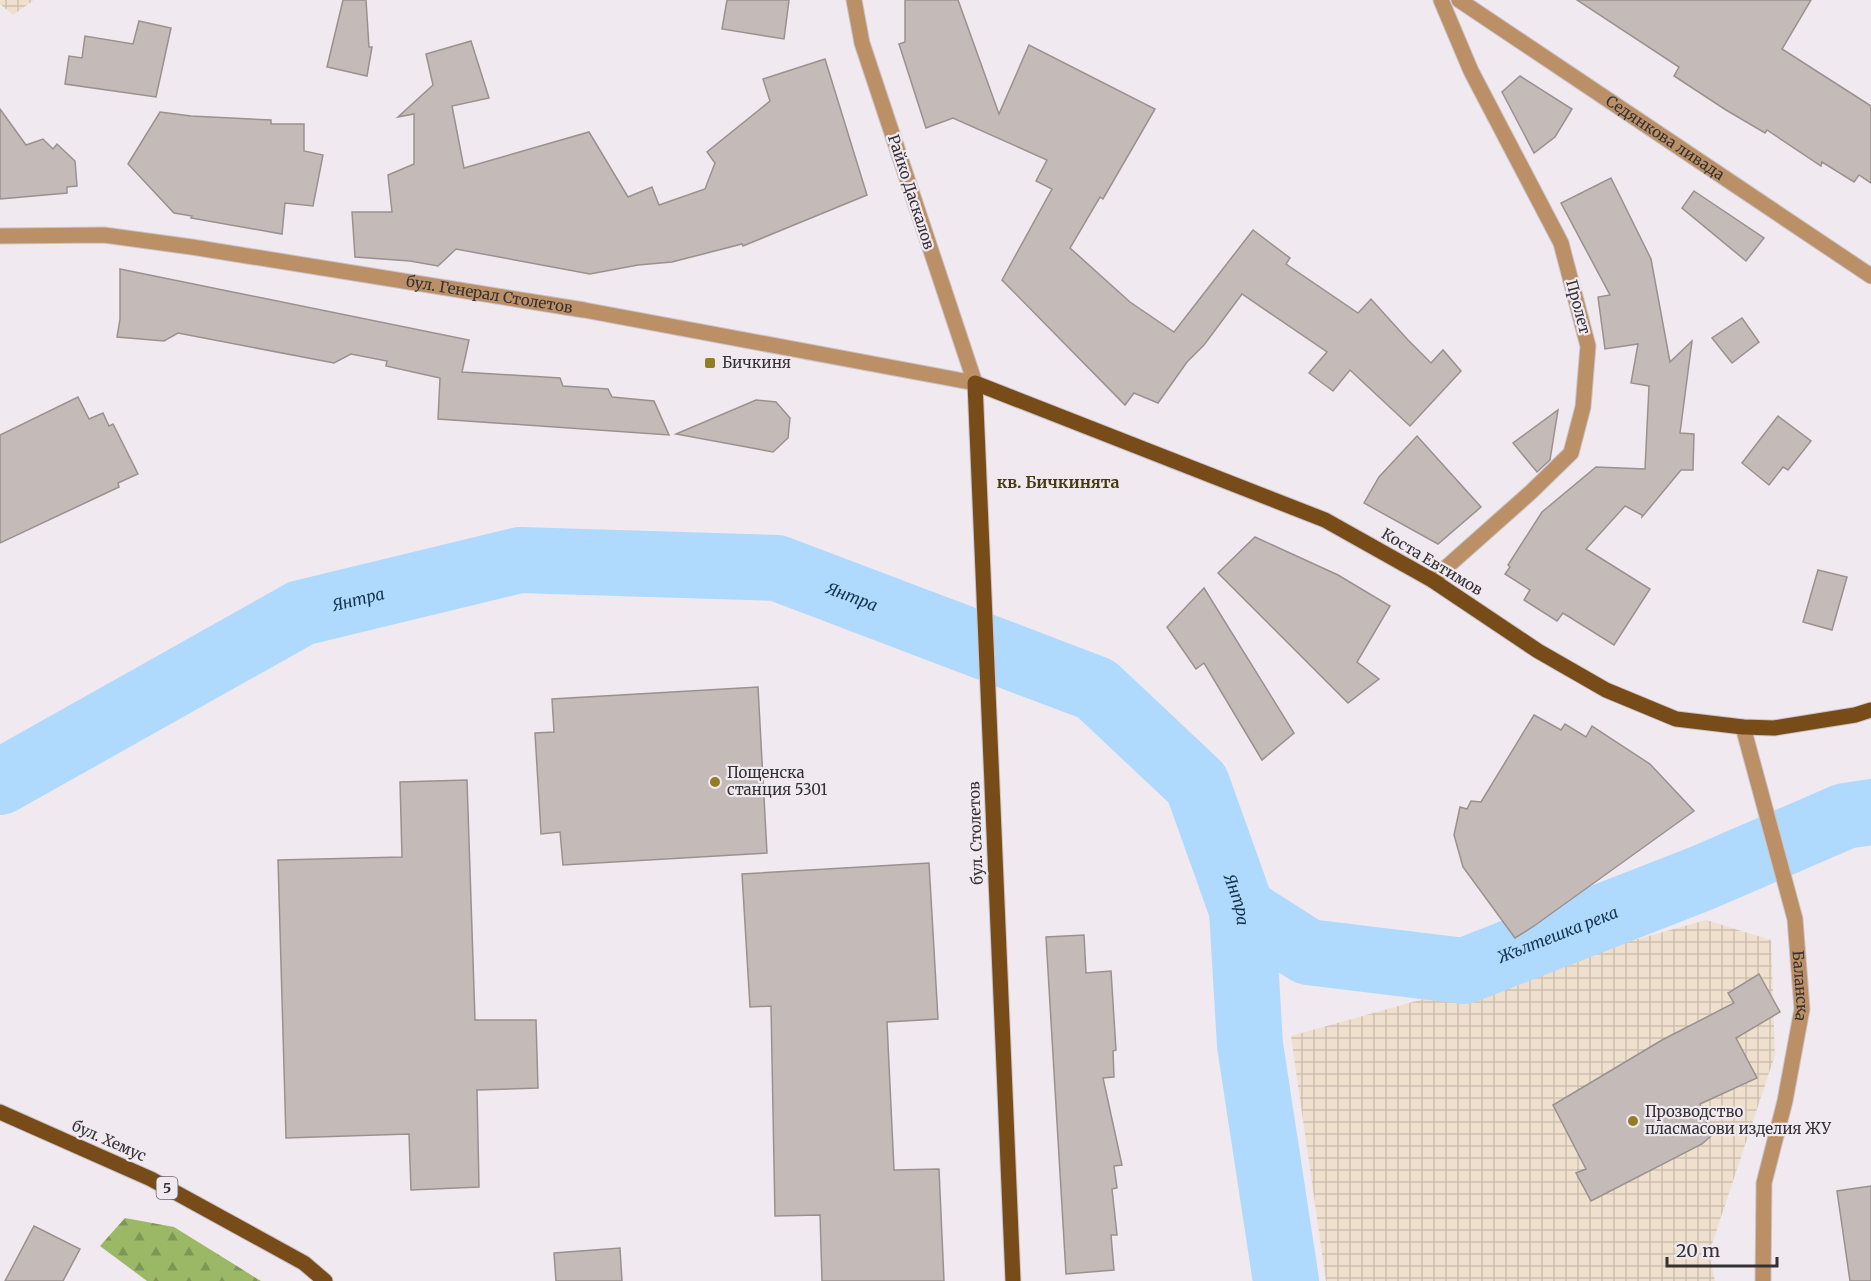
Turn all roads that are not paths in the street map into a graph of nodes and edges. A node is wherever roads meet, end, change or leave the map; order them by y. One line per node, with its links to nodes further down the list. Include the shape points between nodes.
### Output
1 (854, 0): 6 (street, Райко Даскалов, via 862,43)
2 (1441, 0): 7 (street, Пролет, via 1471,71 1561,243 1588,346 1583,407 1570,453)
3 (1459, 0): 5 (street, Седянкова ливада)
4 (0, 236): 6 (street, бул. Генерал Столетов, via 105,235 192,247 584,310)
5 (1871, 276)
6 (975, 383): 7 (main road, Коста Евтимов, via 1325,520); 12 (main road, бул. Столетов)
7 (1432, 580): 9 (main road, Коста Евтимов, via 1538,651 1606,690 1676,719)
8 (1871, 710): 9 (main road, Коста Евтимов, via 1774,728)
9 (1743, 727): 13 (street, Баланска, via 1795,919 1802,1009 1785,1101 1764,1183)
10 (0, 1112): 11 (main road, бул. Хемус / 5, via 151,1179 304,1263)
11 (325, 1281)
12 (1013, 1281)
13 (1762, 1281)

